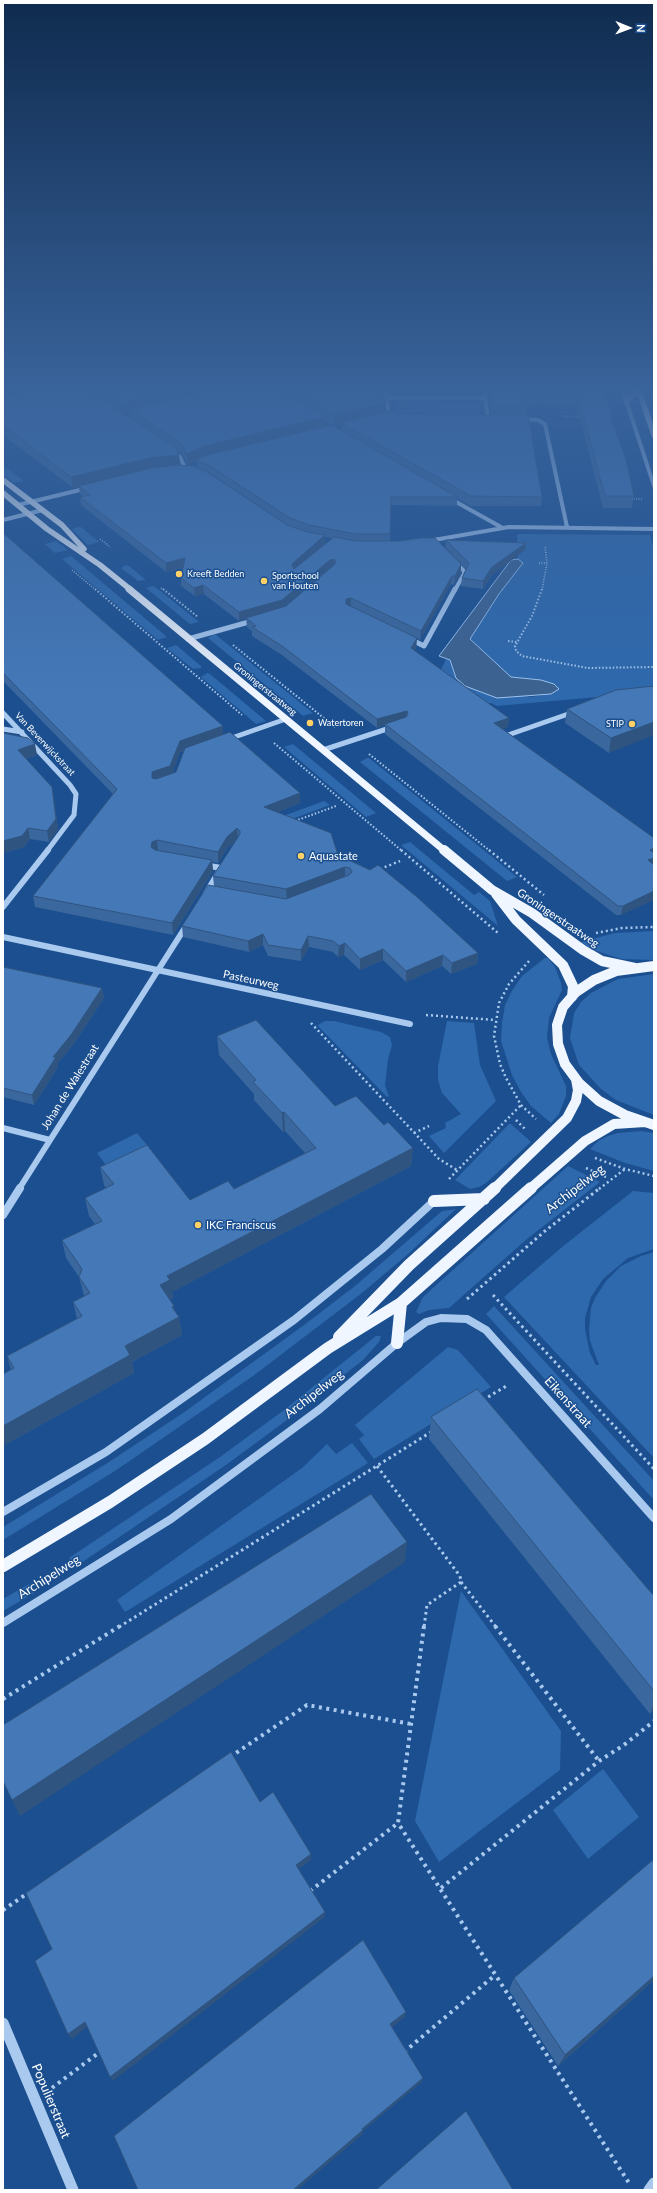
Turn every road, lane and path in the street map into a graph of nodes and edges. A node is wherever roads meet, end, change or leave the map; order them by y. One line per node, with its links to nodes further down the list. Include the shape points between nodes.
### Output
1 (17, 490): 8 (main road, Groningerstraatweg)
2 (80, 490): 8 (street)
3 (559, 490): 14 (street)
4 (3, 493): 9 (main road, Groningerstraatweg)
5 (444, 495): 13 (street)
6 (631, 499): 7 (path)
7 (645, 500)
8 (32, 502): 9 (street); 10 (main road, Groningerstraatweg)
9 (18, 505): 11 (main road, Groningerstraatweg)
10 (42, 510): 11 (street); 25 (main road, Groningerstraatweg, via 62,525)
11 (28, 514): 12 (street); 25 (main road, Groningerstraatweg)
12 (3, 520)
13 (501, 527): 14 (street); 17 (street)
14 (567, 527): 15 (street)
15 (654, 529)
16 (99, 538): 21 (path)
17 (432, 540): 19 (street); 20 (street)
18 (544, 541): 24 (path)
19 (420, 542)
20 (439, 547)
21 (111, 548)
22 (450, 557): 29 (street, via 466,572 424,646)
23 (539, 563): 24 (path)
24 (546, 563): 32 (path, via 540,595)
25 (100, 565): 30 (main road, Groningerstraatweg)
26 (160, 587): 28 (path)
27 (263, 618): 28 (street)
28 (215, 631): 30 (street); 40 (path)
29 (404, 636)
30 (188, 638): 36 (main road, Groningerstraatweg)
31 (508, 641): 32 (path)
32 (517, 642): 33 (path, via 515,648 518,654 545,661 600,669)
33 (654, 667)
34 (579, 710): 41 (street, via 508,735)
35 (3, 713): 39 (street, Van Beverwijckstraat)
36 (286, 719): 42 (street); 43 (main road, Groningerstraatweg)
37 (397, 726): 40 (street)
38 (3, 729): 39 (street)
39 (22, 732): 56 (street, Van Beverwijckstraat, via 70,785 76,794 76,804 74,815 67,826)
40 (351, 740): 43 (street); 54 (path)
41 (515, 740)
42 (220, 742)
43 (323, 750): 51 (main road, Groningerstraatweg)
44 (336, 806): 45 (path)
45 (293, 822)
46 (400, 861): 50 (path)
47 (225, 862): 49 (street)
48 (200, 864): 49 (street)
49 (221, 868): 52 (street)
50 (374, 872)
51 (492, 890): 60 (main road, Groningerstraatweg, via 532,913 602,961); 62 (main road, Groningerstraatweg, via 516,920 563,965 572,986)
52 (207, 891): 53 (street); 55 (street)
53 (215, 892)
54 (544, 895)
55 (203, 897)
56 (3, 907)
57 (191, 918): 61 (street, Johan de Walestraat)
58 (3, 937): 61 (street, Pasteurweg)
59 (654, 966): 60 (main road)
60 (635, 968): 62 (main road, via 616,971 594,980)
61 (156, 970): 63 (street, Pasteurweg); 72 (street, Johan de Walestraat)
62 (572, 997): 66 (main road, via 563,1007 557,1025 558,1044 565,1064)
63 (316, 1004): 65 (street, Pasteurweg); 71 (path, via 308,1020)
64 (495, 1020): 65 (path, via 427,1015)
65 (410, 1024)
66 (576, 1079): 68 (main road, via 599,1101 625,1115); 78 (main road, via 576,1101 567,1118)
67 (521, 1105): 71 (path, via 457,1170 438,1159)
68 (650, 1123): 73 (main road, via 614,1124)
69 (429, 1126): 71 (path)
70 (3, 1128): 72 (street)
71 (414, 1133)
72 (50, 1140): 80 (street, Johan de Walestraat)
73 (577, 1148): 75 (path); 82 (main road)
74 (580, 1165): 77 (path)
75 (625, 1169): 76 (path); 83 (path, Archipelweg, via 507,1263 464,1303)
76 (654, 1176)
77 (606, 1177)
78 (484, 1198): 79 (main road); 85 (main road, via 409,1265)
79 (434, 1201): 91 (street, via 382,1249 294,1320 106,1452)
80 (3, 1215)
81 (493, 1295): 90 (path)
82 (401, 1303): 84 (main road); 85 (main road)
83 (454, 1317): 84 (street, Archipelweg, via 426,1322); 86 (street, Eikenstraat, via 467,1319 486,1330)
84 (397, 1343): 95 (street, Archipelweg, via 320,1410 171,1519)
85 (328, 1348): 93 (main road, via 205,1439 110,1502)
86 (525, 1374): 87 (path); 92 (street, Eikenstraat)
87 (478, 1403)
88 (438, 1428): 89 (path)
89 (377, 1466): 94 (path, via 460,1576); 96 (path)
90 (654, 1469)
91 (3, 1512)
92 (654, 1518)
93 (3, 1566)
94 (461, 1582): 98 (path, via 428,1605); 100 (path)
95 (3, 1623)
96 (3, 1699)
97 (654, 1721): 100 (path)
98 (411, 1724): 99 (path, via 307,1705); 101 (path)
99 (228, 1758)
100 (599, 1761): 103 (path)
101 (398, 1823): 103 (path); 104 (path)
102 (36, 1888): 105 (path)
103 (441, 1888): 106 (path, via 444,1898)
104 (304, 1895)
105 (3, 1910)
106 (494, 1976): 109 (path); 113 (path)
107 (3, 2023): 110 (street, Populierstraat)
108 (104, 2048): 110 (path)
109 (398, 2057)
110 (36, 2100): 112 (street, Populierstraat)
111 (654, 2183): 114 (street)
112 (73, 2190)
113 (634, 2190)
114 (649, 2190)

